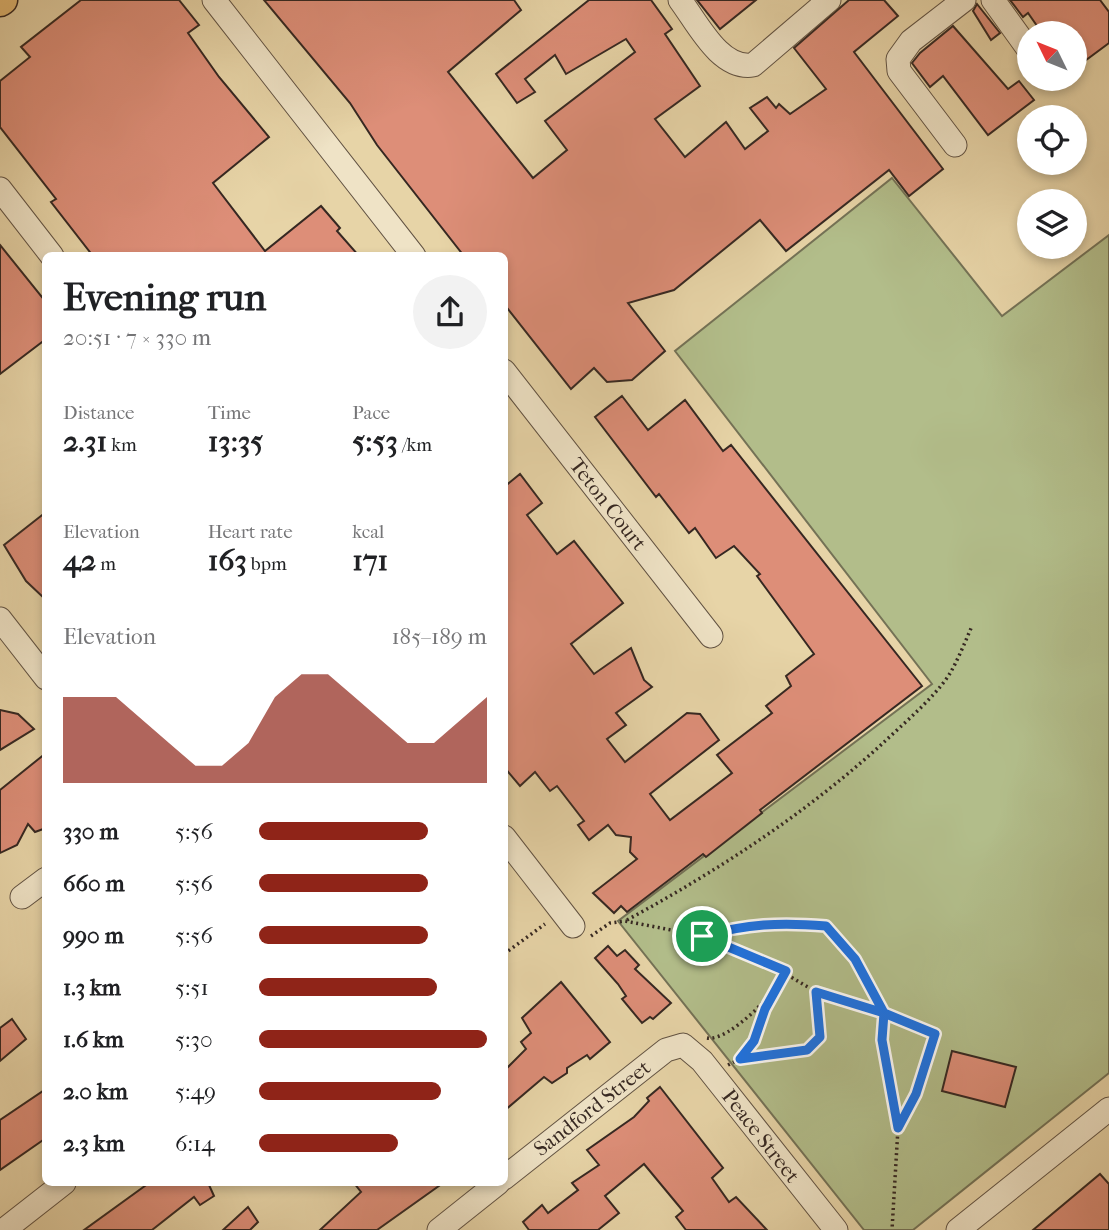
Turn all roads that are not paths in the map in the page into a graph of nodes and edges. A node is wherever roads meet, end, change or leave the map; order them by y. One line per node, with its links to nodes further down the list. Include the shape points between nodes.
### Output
1 (214, 0): 10 (street)
2 (680, 0): 3 (street, via 728,61 740,67 753,65)
3 (829, 0)
4 (993, 0): 6 (street)
5 (948, 5): 7 (street, via 898,59 899,71)
6 (1017, 33)
7 (955, 145)
8 (0, 189): 9 (street)
9 (49, 252)
10 (411, 252)
11 (508, 376): 13 (street, Teton Court)
12 (0, 619): 14 (street)
13 (711, 636)
14 (42, 673)
15 (508, 843): 18 (street)
16 (42, 882): 17 (street)
17 (22, 897)
18 (573, 926)
19 (683, 1045): 21 (street, Sandford Street, via 666,1050); 26 (street, Peace Street, via 702,1061)
20 (1109, 1109): 27 (street)
21 (508, 1175)
22 (60, 1186): 24 (street)
23 (494, 1186): 25 (street)
24 (4, 1230)
25 (439, 1230)
26 (836, 1230)
27 (958, 1230)

